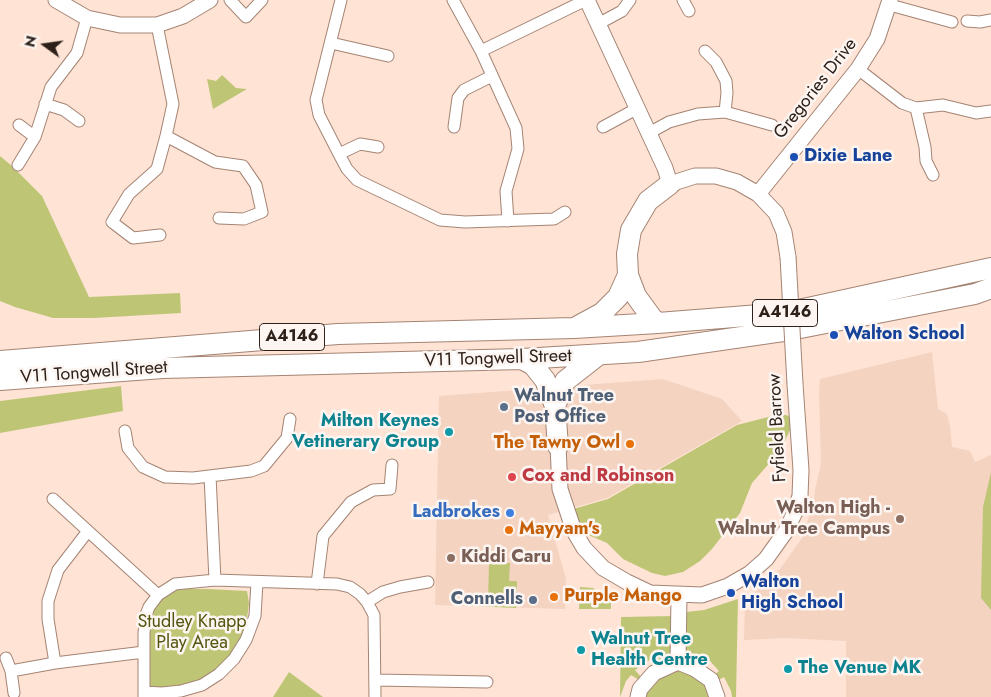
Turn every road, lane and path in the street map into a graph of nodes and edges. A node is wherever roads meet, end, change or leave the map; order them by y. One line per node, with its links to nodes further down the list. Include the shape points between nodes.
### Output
1 (56, 0): 12 (street)
2 (210, 0): 17 (street, via 183,16)
3 (230, 0): 4 (street, via 246,16)
4 (262, 0)
5 (341, 0): 18 (street)
6 (453, 0): 20 (street)
7 (587, 0): 16 (street); 20 (street)
8 (630, 0): 16 (street, via 622,11)
9 (683, 0): 11 (street)
10 (890, 2): 15 (street); 22 (street, Gregories Drive, via 877,39)
11 (689, 11)
12 (87, 18): 17 (street, via 120,25); 24 (street, via 77,53 51,87)
13 (991, 20): 14 (street)
14 (967, 21)
15 (952, 22)
16 (598, 24): 25 (street)
17 (157, 25): 35 (street, via 173,104)
18 (330, 43): 21 (street); 38 (street, via 316,100 319,114)
19 (705, 50): 27 (street, via 726,81 728,93)
20 (481, 51): 23 (street)
21 (388, 56)
22 (858, 69): 26 (street, via 902,103); 42 (street, Gregories Drive)
23 (492, 76): 32 (street, via 464,90 458,98); 45 (street, via 517,135 518,149 506,191)
24 (45, 104): 29 (street, via 64,110); 36 (street)
25 (638, 108): 33 (street); 34 (street)
26 (916, 108): 28 (street, via 943,105 976,113); 40 (street, via 926,160)
27 (724, 112): 31 (street); 34 (street, via 698,114 668,122)
28 (991, 112)
29 (79, 121)
30 (19, 125): 36 (street)
31 (772, 125)
32 (454, 127)
33 (603, 127)
34 (649, 133): 41 (street)
35 (166, 136): 44 (street, via 215,162 243,166 256,185 262,212 244,219); 46 (street, via 157,169 129,194 112,222 133,238)
36 (35, 138): 39 (street)
37 (378, 147): 38 (street, via 360,144)
38 (339, 154): 45 (street, via 357,180 440,220)
39 (18, 165)
40 (934, 175)
41 (670, 184): 42 (street, Fyfield Barrow, via 695,176 716,176 737,182); 48 (highway, via 648,201 631,230)
42 (758, 194): 69 (street, Fyfield Barrow, bridge, via 776,213 784,232 788,257 800,496 786,531 766,559 749,574 728,586 702,594)
43 (565, 212): 45 (street, via 554,219)
44 (219, 218)
45 (508, 220)
46 (160, 235)
47 (991, 268): 50 (highway, V11 Tongwell Street / A4146, via 785,313)
48 (628, 275): 50 (highway, via 636,296); 51 (highway, via 618,297 602,313)
49 (991, 288): 52 (highway, V11 Tongwell Street / A4146, via 790,330)
50 (658, 323): 51 (highway, V11 Tongwell Street / A4146)
51 (574, 328): 54 (highway, V11 Tongwell Street / A4146, via 338,334)
52 (597, 356): 53 (highway, V11 Tongwell Street / A4146); 56 (highway, via 565,381)
53 (522, 359): 55 (highway, V11 Tongwell Street / A4146, via 163,368); 56 (highway, via 533,365 545,380)
54 (0, 361)
55 (0, 380)
56 (555, 406): 59 (highway)
57 (290, 419): 61 (street, via 287,438 264,466 251,471)
58 (125, 431): 61 (street, via 128,448 143,467 164,477)
59 (558, 446): 69 (street, Fyfield Barrow, via 560,489 574,531 584,548 602,568 626,582 650,593)
60 (392, 465): 67 (street, via 390,489 373,490 351,502 323,536)
61 (210, 476): 64 (street)
62 (53, 499): 63 (street)
63 (88, 531): 68 (street); 74 (street, via 58,570 48,601)
64 (215, 580): 65 (street); 68 (street, via 175,584)
65 (257, 582): 67 (street); 79 (street, via 255,616 246,640 219,674 202,685)
66 (428, 582): 70 (street, via 384,592)
67 (317, 584): 70 (street, via 350,587)
68 (158, 595): 71 (street, via 146,614)
69 (679, 595): 73 (street)
70 (367, 602): 76 (street, via 374,615)
71 (144, 652): 74 (street); 79 (street)
72 (6, 658): 75 (street)
73 (678, 662): 81 (street, via 654,673 640,689); 82 (street, via 711,680)
74 (54, 663): 75 (street)
75 (11, 670): 78 (street)
76 (376, 680): 77 (street); 80 (street)
77 (487, 682)
78 (14, 693)
79 (144, 695)
80 (375, 697)
81 (638, 697)
82 (717, 697)

